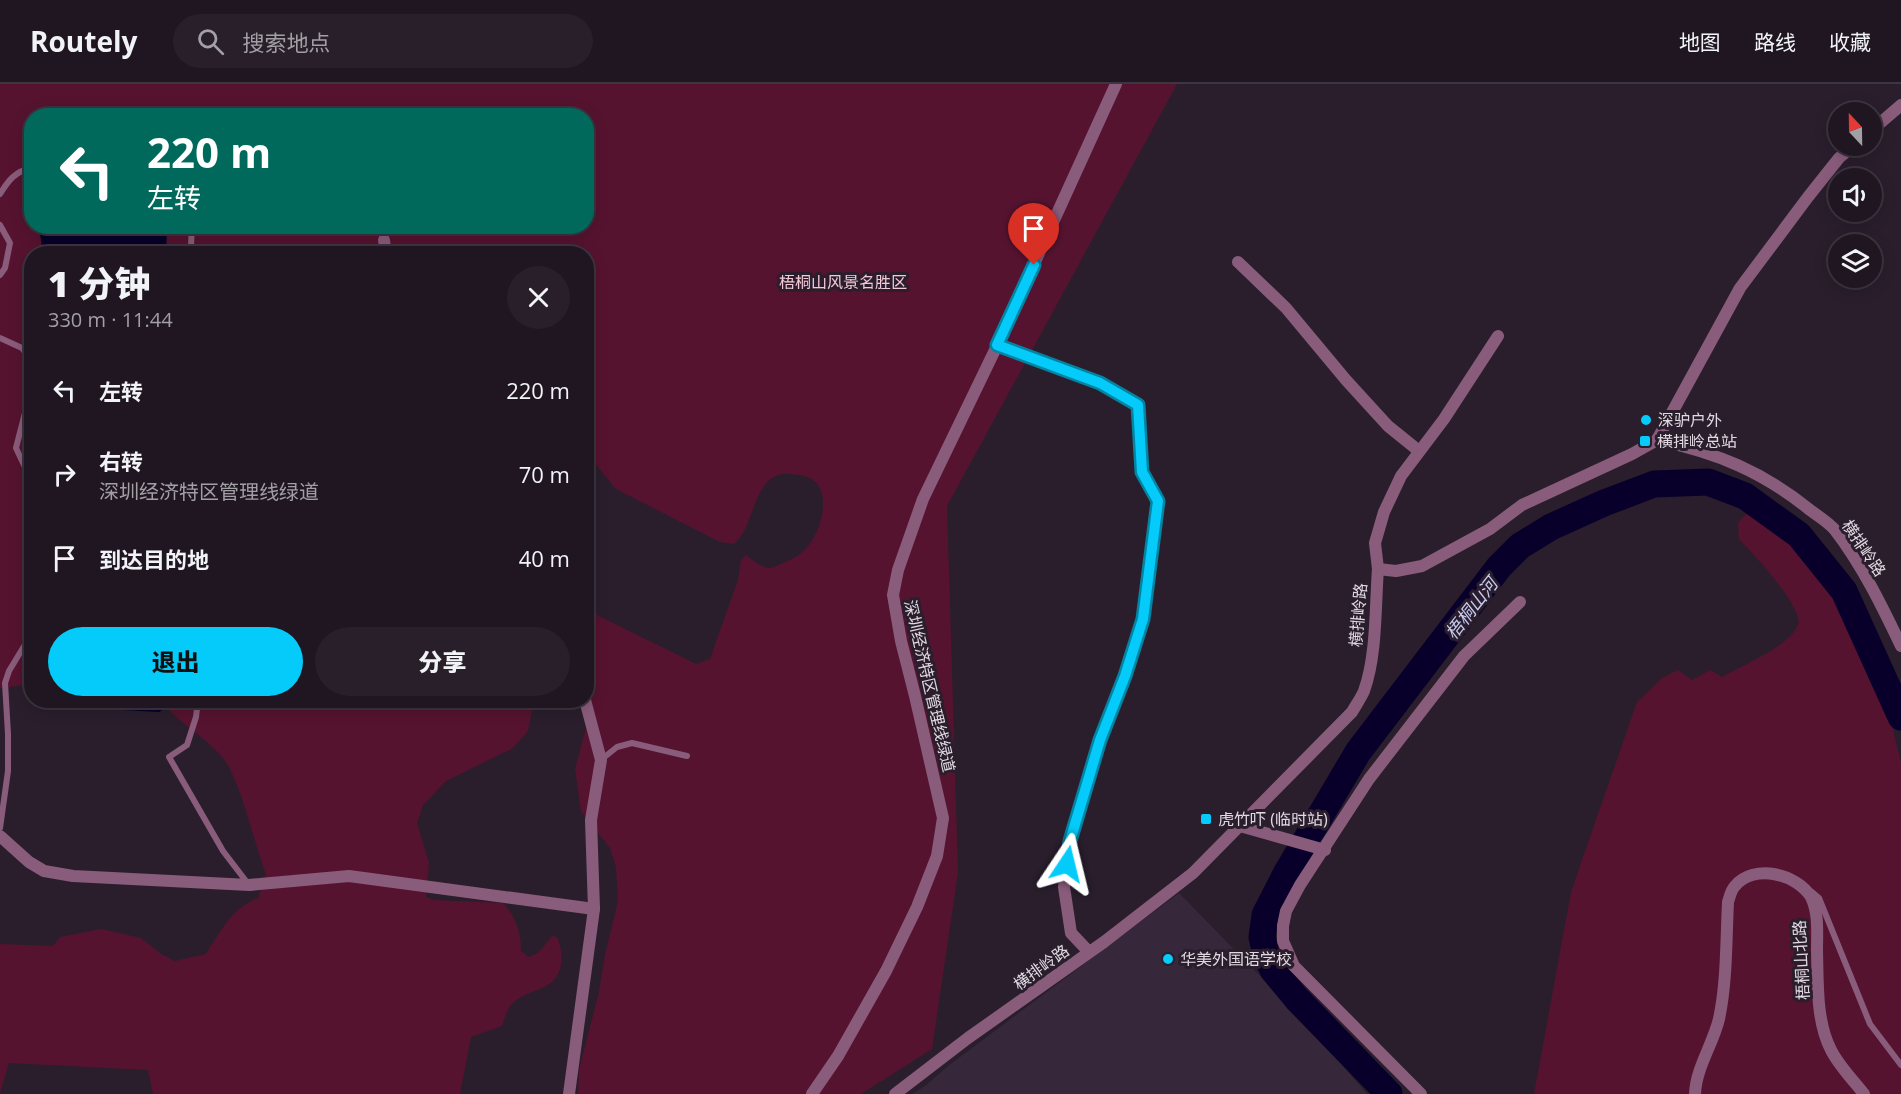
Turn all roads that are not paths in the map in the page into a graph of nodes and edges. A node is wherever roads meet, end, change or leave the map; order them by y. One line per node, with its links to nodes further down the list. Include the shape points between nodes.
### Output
1 (1116, 84): 14 (street, 深圳经济特区管理线绿道)
2 (1901, 105): 3 (street)
3 (1882, 121)
4 (1841, 156): 17 (street, via 1740,288)
5 (24, 170): 6 (lane, via 9,180)
6 (0, 194)
7 (0, 225): 11 (lane, via 10,243)
8 (384, 240): 9 (street)
9 (385, 246)
10 (1238, 262): 18 (street, via 1286,308 1388,426)
11 (0, 274)
12 (1498, 336): 18 (street, via 1444,420)
13 (0, 338): 15 (lane)
14 (997, 345): 36 (street, via 1100,383 1138,405 1142,472 1158,501 1143,619 1100,740 1070,841 1064,887 1071,933); 39 (street, 深圳经济特区管理线绿道, via 923,499 893,595 943,818 937,856 886,971)
15 (24, 351)
16 (24, 417): 19 (lane, via 16,448)
17 (1657, 440): 20 (street, 横排岭路, via 1522,505 1490,529 1422,566 1396,571); 23 (street, 横排岭路, via 1739,464 1785,491 1833,529 1868,580)
18 (1419, 451): 20 (street, via 1401,476 1384,512 1375,543)
19 (24, 465)
20 (1378, 569): 29 (street, 横排岭路, via 1373,640 1363,692 1352,712)
21 (1520, 602): 32 (street, via 1464,656 1370,779)
22 (24, 646): 24 (lane)
23 (1901, 646)
24 (3, 682): 30 (lane, via 8,771)
25 (197, 708): 34 (lane, via 187,745 169,757 223,851)
26 (587, 708): 28 (street)
27 (687, 756): 28 (lane, via 632,743 617,747)
28 (601, 760): 35 (street, via 591,820)
29 (1240, 826): 32 (street); 36 (street, 横排岭路, via 1193,873)
30 (0, 828)
31 (0, 836): 34 (street, via 44,871)
32 (1325, 850): 41 (street, via 1286,910 1283,941 1287,953 1294,966)
33 (1794, 880): 37 (lane, via 1819,898 1870,1024); 42 (street, via 1776,875 1750,876 1731,891 1723,995); 43 (street, 梧桐山北路, via 1805,890 1817,920 1821,1021 1825,1034 1836,1059)
34 (249, 885): 35 (street, via 349,876)
35 (594, 909): 38 (street)
36 (1089, 952): 40 (street, 横排岭路)
37 (1901, 1065)
38 (569, 1094)
39 (812, 1094)
40 (895, 1094)
41 (1421, 1094)
42 (1695, 1094)
43 (1864, 1094)

